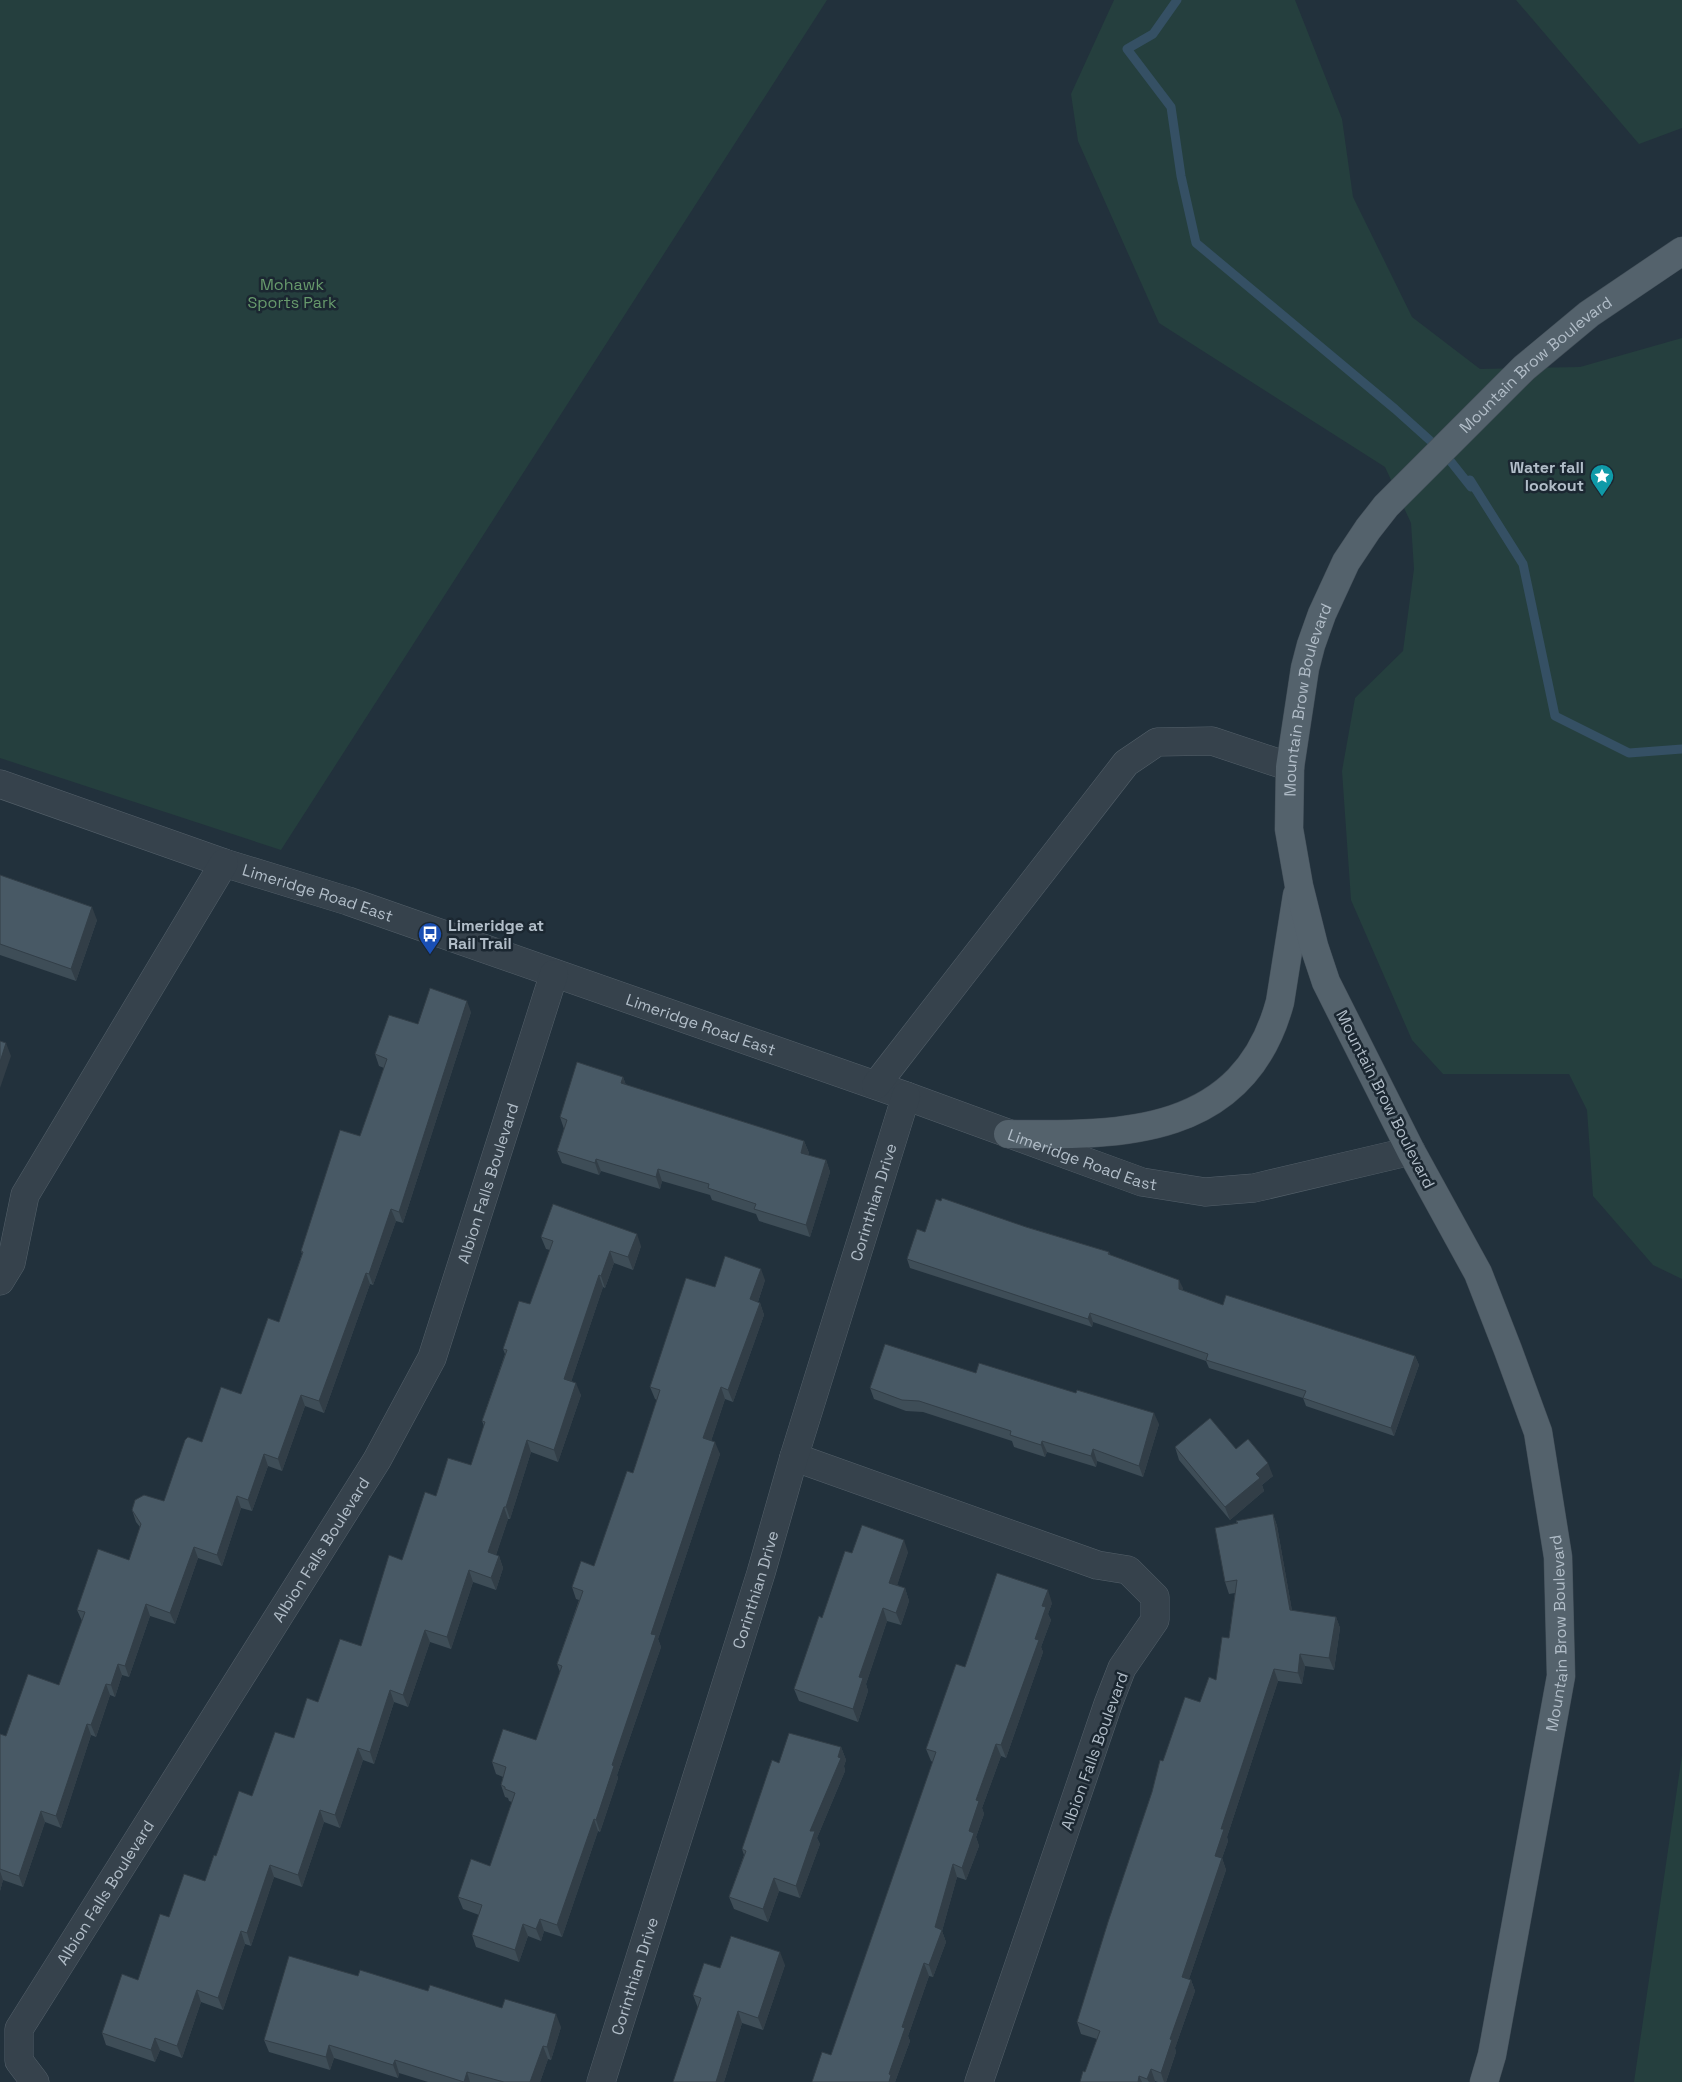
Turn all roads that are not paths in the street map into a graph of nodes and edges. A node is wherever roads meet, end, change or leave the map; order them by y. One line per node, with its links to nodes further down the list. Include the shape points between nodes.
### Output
1 (1682, 251): 2 (main road, Mountain Brow Boulevard, via 1589,314 1524,368 1386,506 1368,529 1346,562 1322,614 1309,653)
2 (1290, 767): 5 (main road, Mountain Brow Boulevard, via 1289,828); 7 (street, via 1212,741 1157,742 1126,763)
3 (0, 784): 4 (street, Limeridge Road East)
4 (224, 863): 6 (street, Limeridge Road East, via 348,901); 11 (street, via 25,1195 11,1263)
5 (1299, 886): 9 (main road, via 1276,1018 1253,1063 1230,1088 1203,1108 1132,1129 1083,1135); 10 (main road, Mountain Brow Boulevard, via 1326,982)
6 (554, 974): 7 (street, Limeridge Road East); 13 (street, Albion Falls Boulevard, via 432,1358 377,1460 19,2029 19,2060)
7 (876, 1085): 8 (street, Limeridge Road East)
8 (906, 1096): 9 (street, Limeridge Road East); 12 (street, Corinthian Drive)
9 (1008, 1134): 10 (street, Limeridge Road East, via 1142,1182 1205,1192 1254,1188)
10 (1410, 1151): 16 (main road, Mountain Brow Boulevard, via 1478,1272 1538,1432 1558,1557 1561,1676 1492,2055)
11 (0, 1281)
12 (794, 1457): 14 (street, Corinthian Drive); 15 (street, Albion Falls Boulevard, via 1097,1565 1128,1570 1155,1597 1154,1620 1122,1668 1108,1704)
13 (36, 2082)
14 (601, 2082)
15 (979, 2082)
16 (1484, 2082)

